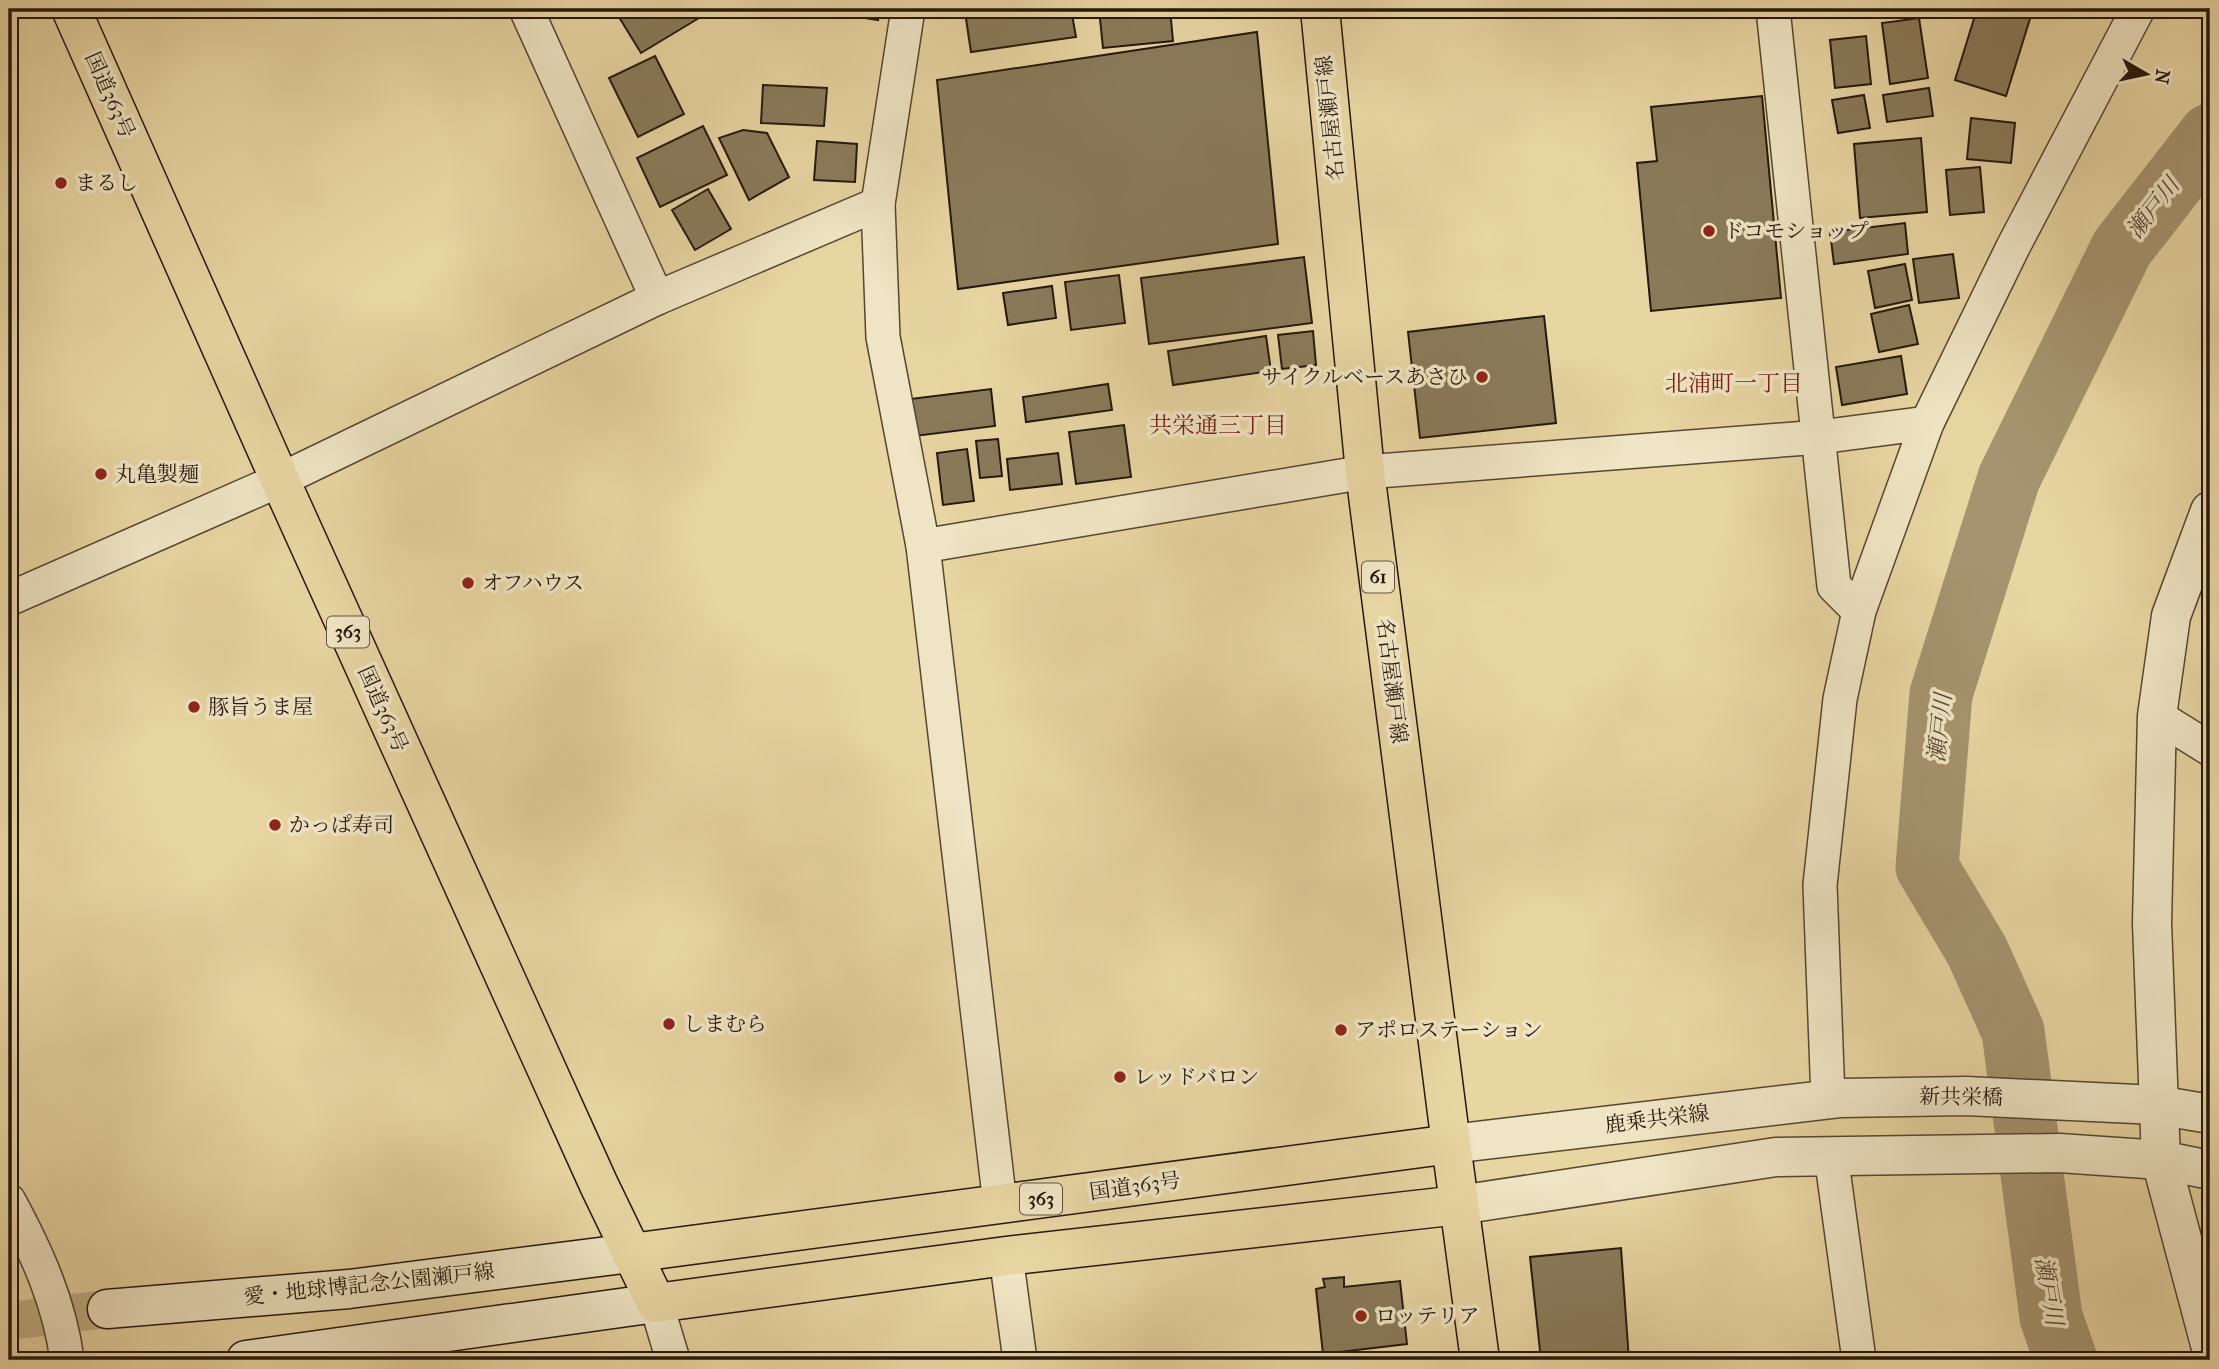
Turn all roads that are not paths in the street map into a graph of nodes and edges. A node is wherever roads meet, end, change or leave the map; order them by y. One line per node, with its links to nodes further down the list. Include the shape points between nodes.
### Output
1 (71, 9): 12 (main road, 国道363号 / 363)
2 (527, 9): 8 (street)
3 (908, 9): 7 (street)
4 (1320, 9): 11 (main road, 名古屋瀬戸線 / 61)
5 (1773, 9): 10 (street)
6 (2138, 9): 9 (street)
7 (878, 204): 8 (street); 14 (street, via 883,337)
8 (657, 298): 12 (street)
9 (1927, 422): 10 (street); 16 (street)
10 (1820, 436): 11 (street); 16 (street, via 1834,586)
11 (1365, 472): 14 (street); 22 (main road, 名古屋瀬戸線 / 61)
12 (280, 480): 15 (street); 29 (main road, 国道363号 / 363)
13 (2210, 511): 17 (street, via 2171,616)
14 (923, 546): 27 (street)
15 (9, 599)
16 (1859, 611): 19 (street, via 1840,699 1821,885)
17 (2157, 716): 18 (street); 20 (street, via 2152,923)
18 (2210, 749)
19 (1845, 1098): 20 (street, 新共栄橋, via 1966,1096); 22 (street, 鹿乗共栄線)
20 (2157, 1105): 21 (street); 24 (street)
21 (2210, 1115)
22 (1451, 1144): 27 (main road, 国道363号 / 363); 28 (main road)
23 (1831, 1155): 24 (street, via 2060,1153); 28 (street, via 1776,1157); 39 (street)
24 (2161, 1160): 25 (street); 33 (street)
25 (2210, 1170)
26 (9, 1201): 34 (street, via 39,1258)
27 (1000, 1204): 29 (main road, 国道363号 / 363)
28 (1459, 1205): 30 (main road); 38 (main road)
29 (631, 1253): 31 (main road, 国道363号 / 363); 32 (street, 愛・地球博記念公園瀬戸線, via 349,1289)
30 (1006, 1256): 31 (main road); 37 (street)
31 (656, 1303): 35 (street); 36 (street)
32 (107, 1309)
33 (2210, 1344)
34 (67, 1360)
35 (246, 1360)
36 (673, 1360)
37 (1020, 1360)
38 (1480, 1360)
39 (1859, 1360)

